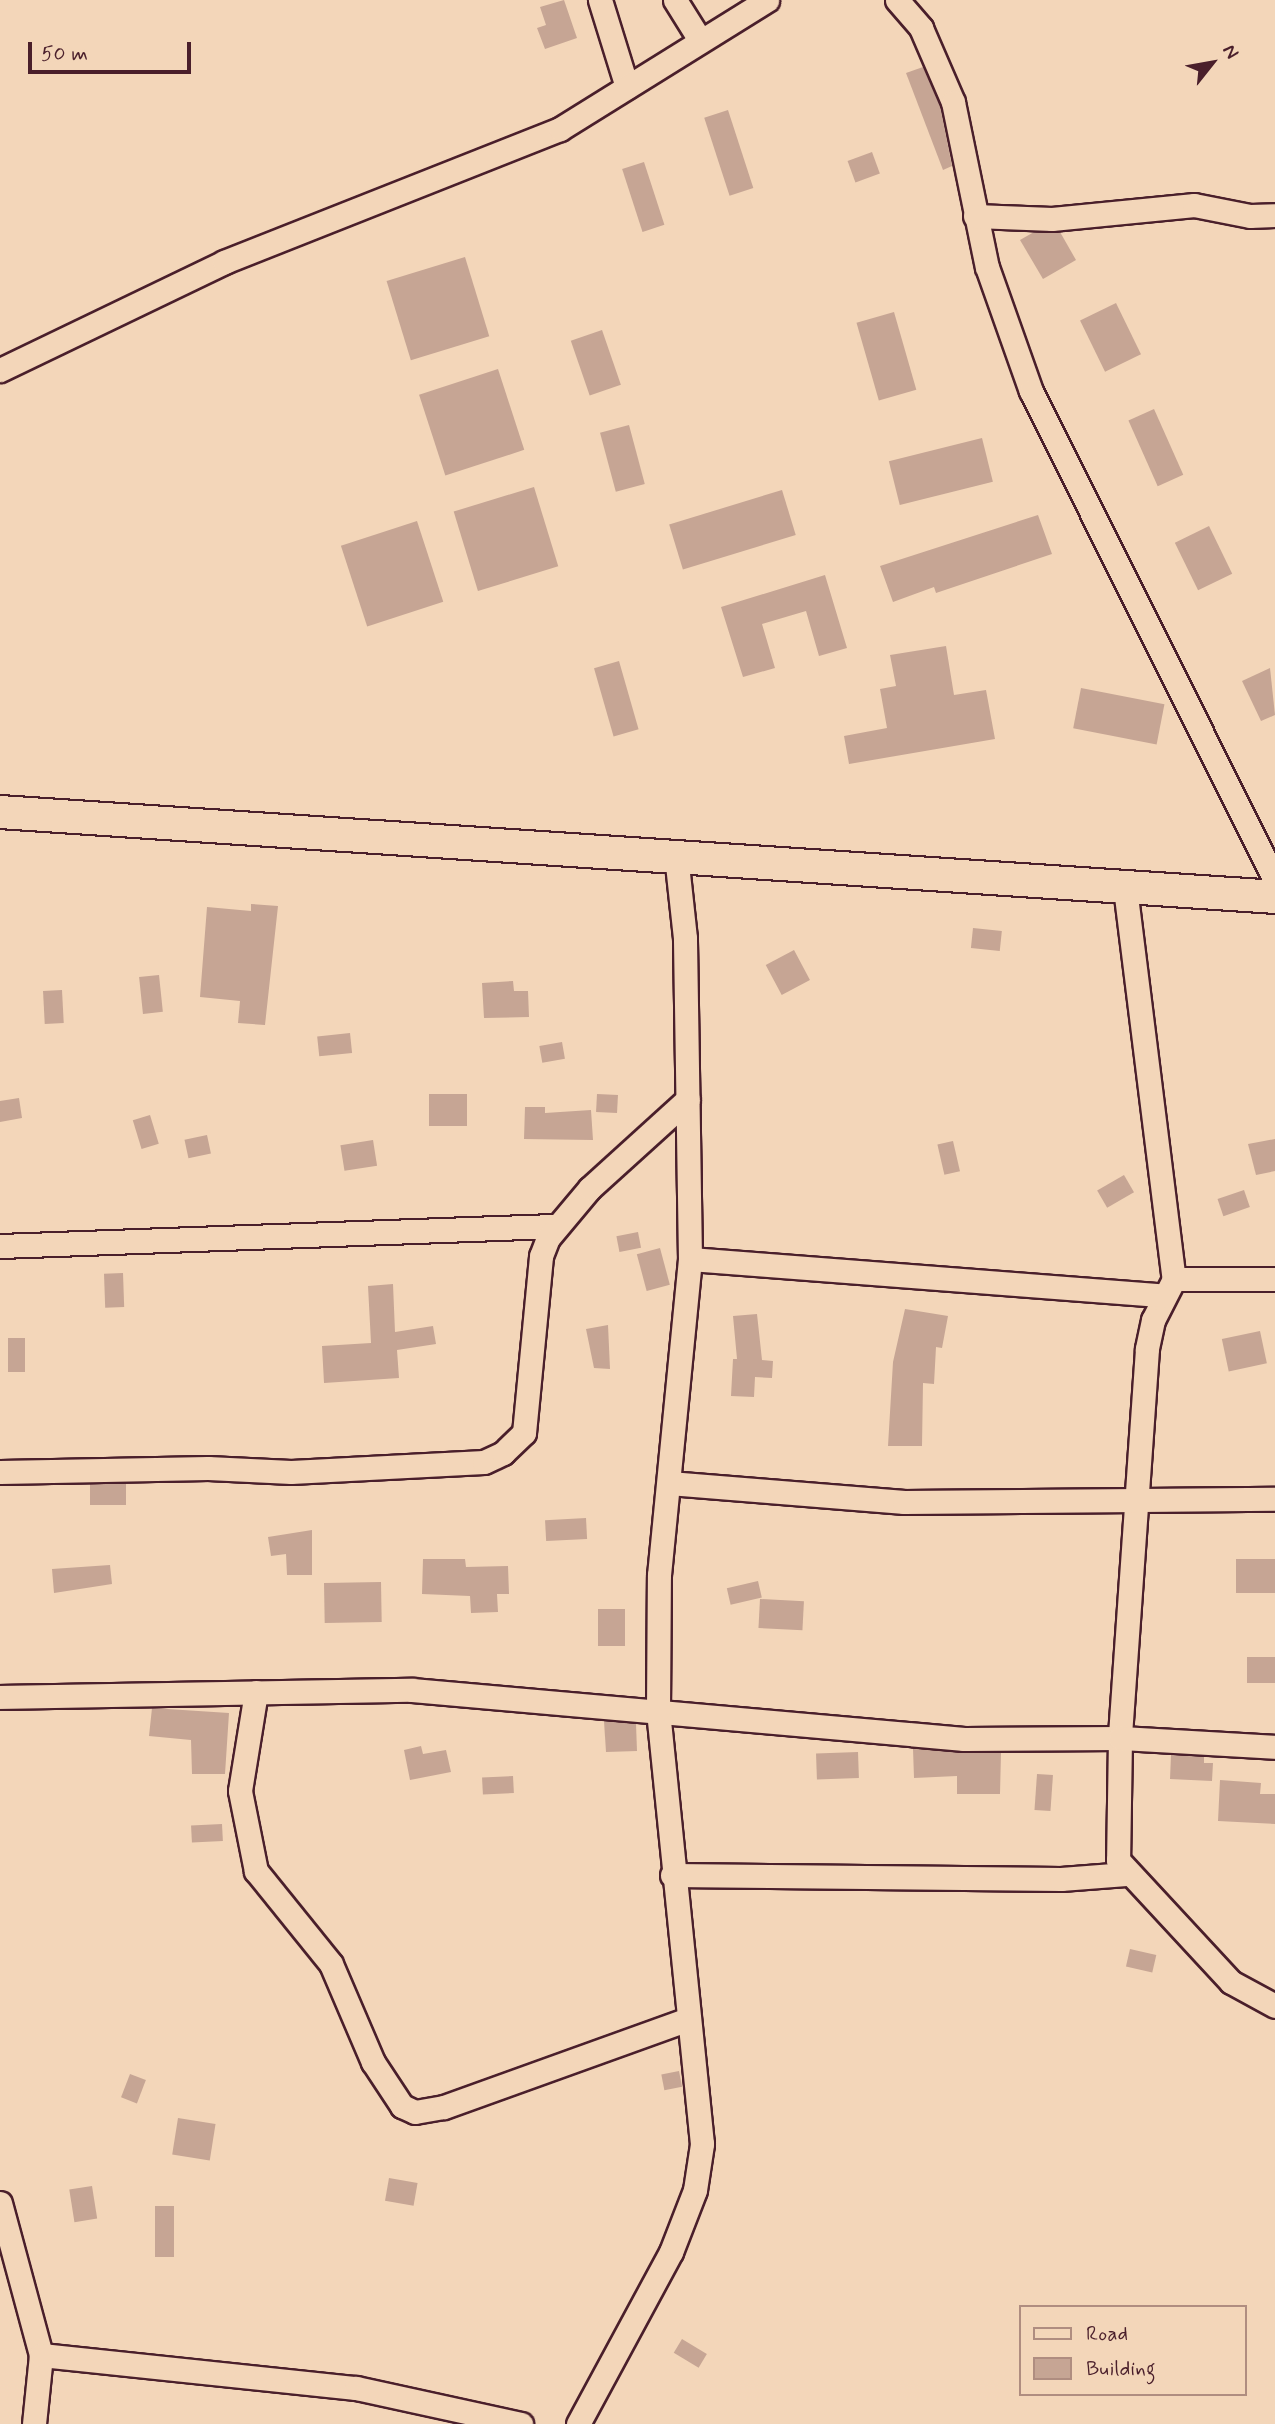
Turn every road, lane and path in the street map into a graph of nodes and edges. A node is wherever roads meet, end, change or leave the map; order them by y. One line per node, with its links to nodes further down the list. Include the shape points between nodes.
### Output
1 (600, 0): 6 (street)
2 (675, 0): 5 (street)
3 (767, 0): 5 (street)
4 (897, 0): 8 (street, via 921,28 939,63 953,102)
5 (700, 40): 6 (street)
6 (626, 87): 9 (street, via 560,129 213,267)
7 (1275, 215): 8 (street, via 1183,205 1052,219)
8 (975, 216): 12 (street, via 1017,354 1070,477)
9 (0, 370)
10 (0, 812): 11 (main road)
11 (676, 855): 13 (main road); 15 (street, via 685,939)
12 (1275, 880)
13 (1125, 888): 14 (main road); 20 (street)
14 (1275, 897)
15 (688, 1098): 16 (street); 18 (street)
16 (554, 1226): 17 (street); 21 (street, via 541,1256 524,1433 484,1462 291,1472 208,1468)
17 (0, 1246)
18 (690, 1259): 20 (street); 22 (street)
19 (1275, 1279): 20 (street)
20 (1169, 1287): 23 (street, via 1147,1349)
21 (0, 1472)
22 (669, 1483): 23 (street, via 904,1502); 27 (street, via 659,1575)
23 (1137, 1497): 24 (street); 28 (street)
24 (1275, 1499)
25 (256, 1692): 26 (street); 27 (street, via 412,1690); 33 (street, via 240,1791 256,1871 331,1964 373,2062 402,2106 415,2112 444,2107)
26 (0, 1697)
27 (658, 1710): 28 (street, via 964,1740); 31 (street)
28 (1120, 1738): 29 (street); 30 (street, via 1115,1834)
29 (1275, 1746)
30 (1126, 1874): 31 (street, via 1061,1878); 32 (street, via 1231,1982)
31 (672, 1875): 33 (street)
32 (1275, 2006)
33 (688, 2019): 39 (street, via 701,2110 695,2190 671,2252)
34 (0, 2203): 35 (street)
35 (7, 2273): 36 (street)
36 (41, 2355): 37 (street); 38 (street, via 356,2388)
37 (34, 2424)
38 (521, 2424)
39 (578, 2424)

